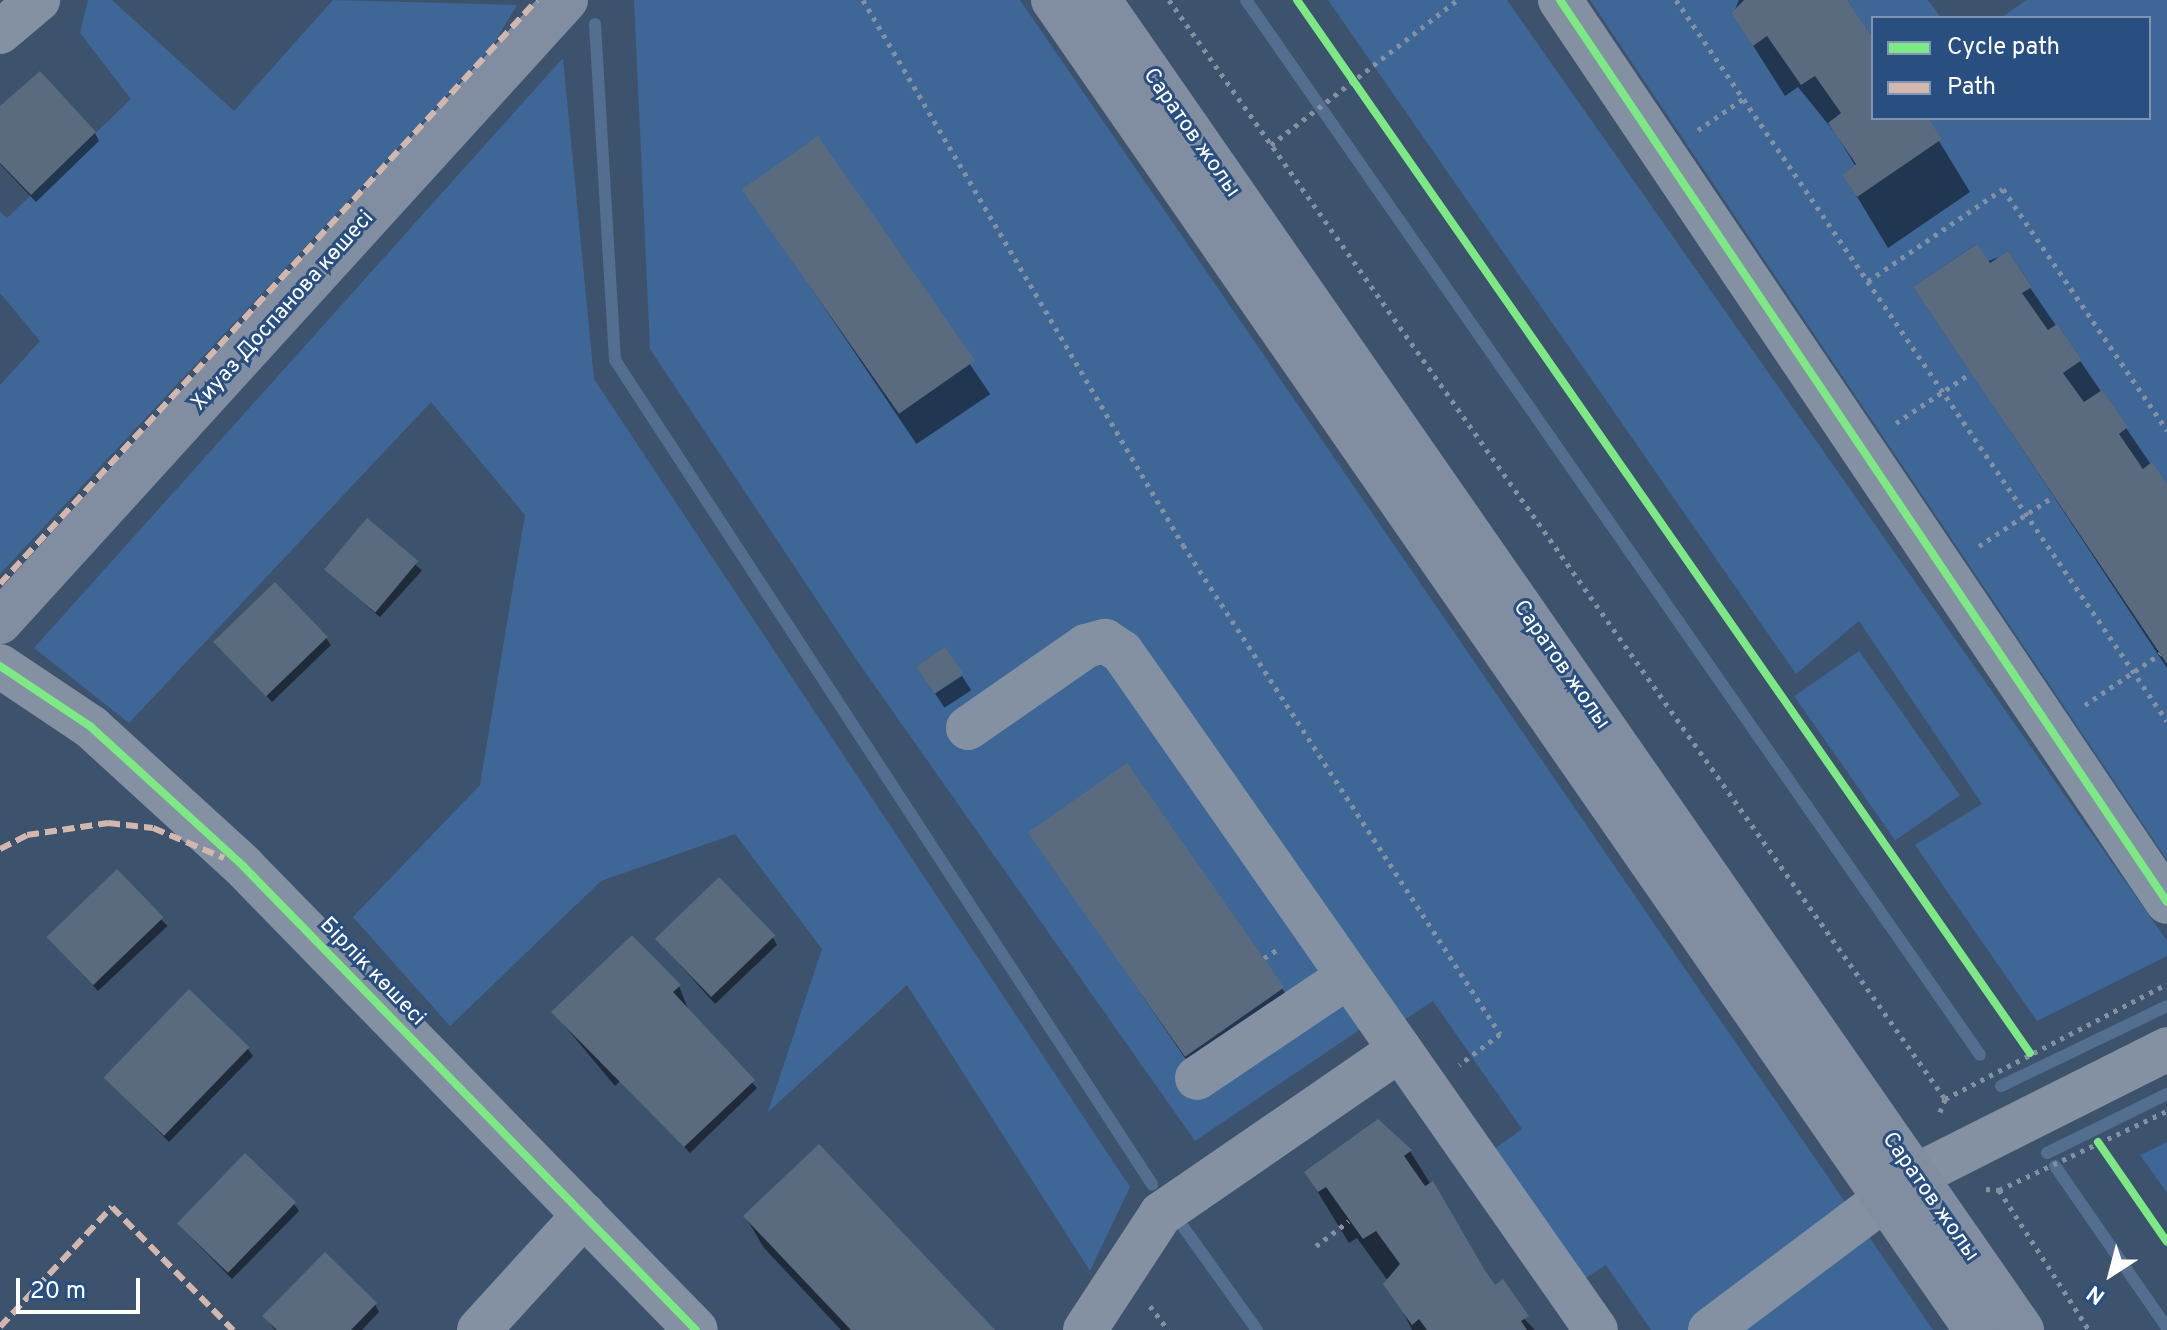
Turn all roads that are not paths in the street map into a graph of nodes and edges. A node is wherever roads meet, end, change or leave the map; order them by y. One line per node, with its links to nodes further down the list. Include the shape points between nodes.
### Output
1 (38, 0): 6 (street)
2 (566, 0): 7 (main road, Хиуаз Доспанова көшесі)
3 (1053, 0): 15 (main road, Саратов жолы)
4 (1099, 0): 15 (main road, Саратов жолы)
5 (1560, 0): 10 (street)
6 (0, 32)
7 (0, 622)
8 (0, 666): 16 (street, Бірлік көшесі, via 91,727 194,819)
9 (968, 728): 11 (street, via 1086,646 1114,644)
10 (2167, 902)
11 (1346, 978): 13 (street); 14 (street)
12 (2167, 1049): 15 (street)
13 (1400, 1050): 19 (street, via 1161,1214); 20 (street)
14 (1197, 1078)
15 (1915, 1177): 21 (street); 22 (main road, Саратов жолы); 23 (main road, Саратов жолы)
16 (584, 1215): 17 (street); 18 (street, Бірлік көшесі)
17 (479, 1330)
18 (696, 1330)
19 (1085, 1330)
20 (1596, 1330)
21 (1710, 1330)
22 (1976, 1330)
23 (2022, 1330)

